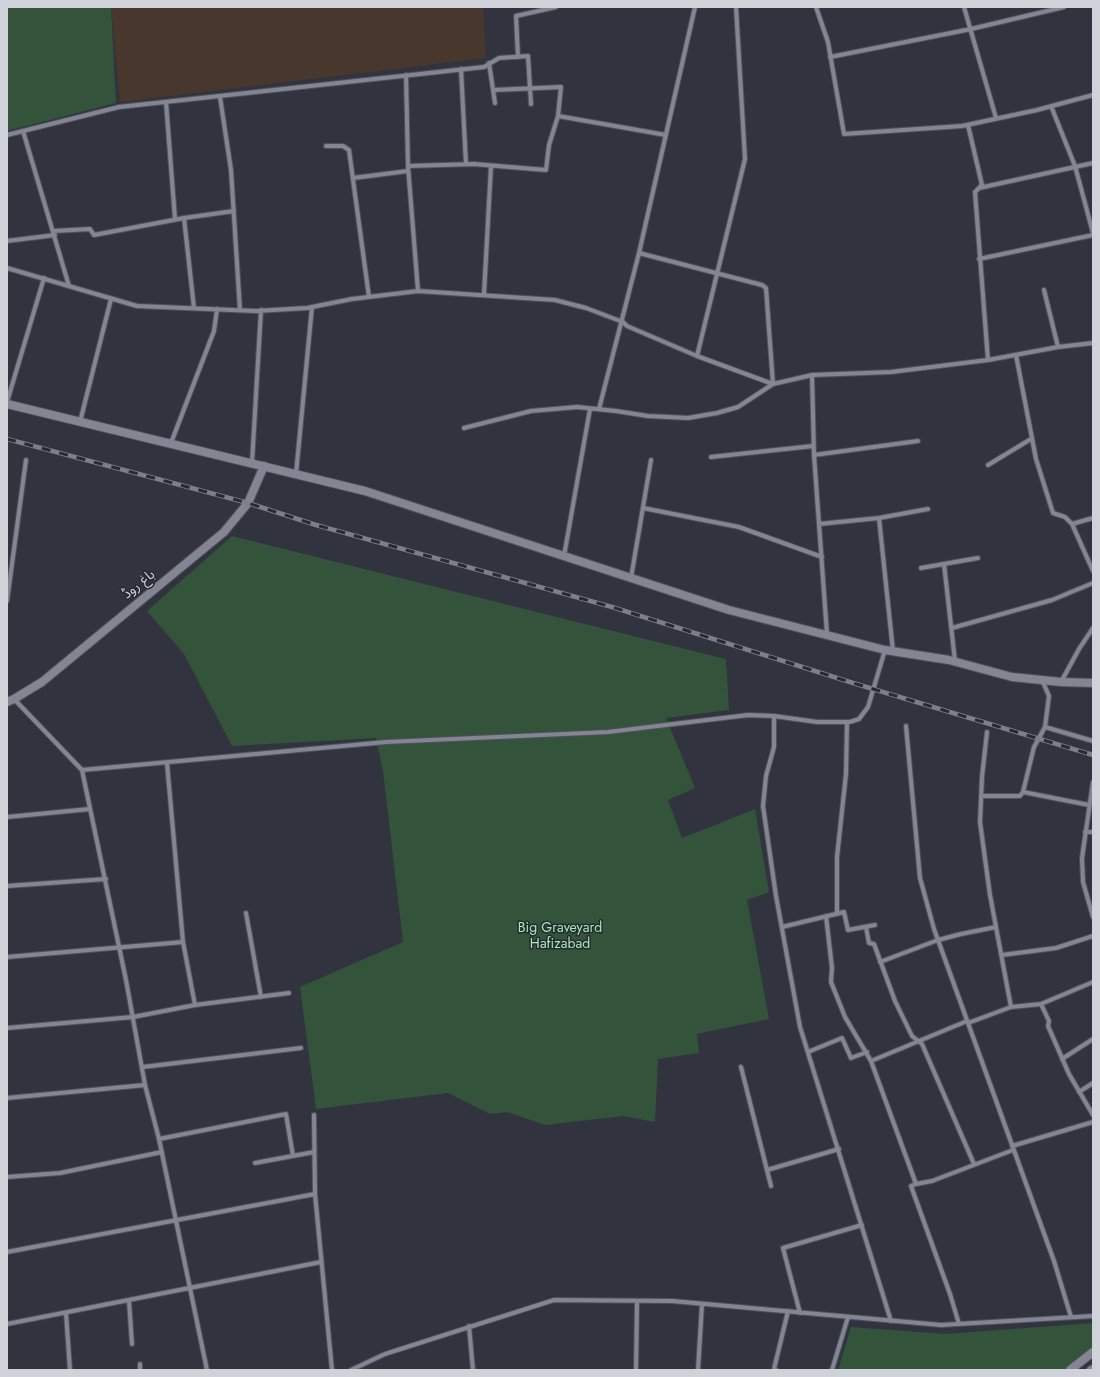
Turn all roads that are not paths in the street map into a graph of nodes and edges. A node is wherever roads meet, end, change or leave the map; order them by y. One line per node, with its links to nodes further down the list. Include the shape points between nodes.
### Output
1 (556, 7): 8 (street, via 516,16)
2 (695, 7): 26 (street)
3 (736, 7): 45 (street, via 745,160)
4 (816, 7): 9 (street, via 828,42)
5 (964, 7): 7 (street)
6 (1064, 7): 7 (street)
7 (971, 29): 9 (street); 22 (street)
8 (518, 57): 10 (street, via 499,58); 13 (street, via 528,56)
9 (830, 57): 23 (street, via 844,134)
10 (489, 64): 11 (street); 14 (street)
11 (461, 69): 12 (street); 29 (street)
12 (406, 75): 16 (street); 30 (street)
13 (530, 88): 14 (street); 19 (street); 21 (street, via 561,87)
14 (494, 90): 18 (street)
15 (1093, 95): 20 (street)
16 (220, 97): 17 (street); 36 (street, via 232,170)
17 (166, 102): 24 (street, via 119,107); 38 (street)
18 (495, 103)
19 (531, 104)
20 (1051, 106): 22 (street); 32 (street)
21 (558, 116): 26 (street); 31 (street, via 549,145 546,170)
22 (996, 118): 23 (street)
23 (968, 125): 35 (street, via 982,186)
24 (23, 130): 25 (street); 39 (street)
25 (7, 135)
26 (666, 135): 42 (street)
27 (326, 146): 34 (street, via 343,146 349,150)
28 (1093, 163): 32 (street)
29 (466, 164): 30 (street); 31 (street)
30 (408, 166): 33 (street)
31 (491, 166): 50 (street)
32 (1075, 166): 35 (street, via 1032,178); 40 (street)
33 (408, 171): 34 (street); 49 (street)
34 (353, 178): 51 (street)
35 (978, 188): 43 (street, via 975,192)
36 (234, 211): 37 (street); 56 (street)
37 (184, 218): 38 (street); 54 (street)
38 (175, 219): 39 (street, via 94,235 90,229)
39 (54, 233): 41 (street); 47 (street)
40 (1093, 234): 43 (street)
41 (7, 241)
42 (639, 253): 45 (street); 58 (street)
43 (979, 259): 63 (street)
44 (7, 268): 46 (street)
45 (716, 273): 62 (street); 65 (street, via 766,288)
46 (44, 278): 47 (street); 66 (street)
47 (69, 286): 52 (street)
48 (1044, 290): 60 (street)
49 (418, 291): 50 (street); 51 (street)
50 (484, 294): 58 (street, via 555,300 586,308)
51 (369, 297): 53 (street)
52 (111, 298): 54 (street, via 137,306); 69 (street)
53 (312, 307): 57 (street); 82 (street)
54 (194, 308): 55 (street)
55 (217, 309): 56 (street); 73 (street, via 214,330)
56 (240, 310): 57 (street)
57 (261, 310): 79 (street)
58 (622, 322): 62 (street); 68 (street)
59 (1093, 343): 60 (street)
60 (1058, 347): 61 (street)
61 (1016, 355): 63 (street); 71 (street)
62 (697, 356): 65 (street)
63 (988, 360): 64 (street, via 891,372)
64 (812, 375): 65 (street); 74 (street)
65 (773, 384): 68 (street, via 738,407 717,414 688,418 648,416)
66 (7, 403): 69 (street)
67 (590, 409): 68 (street); 70 (street, via 531,411); 89 (street)
68 (599, 409)
69 (80, 422): 73 (street)
70 (464, 428)
71 (1031, 439): 80 (street); 88 (street, via 1053,514 1065,517)
72 (918, 441): 75 (street)
73 (171, 444): 79 (street)
74 (813, 446): 75 (street); 76 (street)
75 (814, 455): 87 (street)
76 (711, 456)
77 (26, 460): 97 (street)
78 (651, 460): 83 (street)
79 (252, 464): 81 (street)
80 (988, 465)
81 (264, 466): 82 (street); 106 (street, باغ روڈ, via 248,503 224,532 42,682)
82 (296, 474): 89 (street, via 365,491)
83 (643, 508): 90 (street, via 739,527); 95 (street)
84 (928, 509): 85 (street)
85 (879, 518): 87 (street); 101 (street)
86 (1093, 518): 88 (street)
87 (819, 524): 90 (street)
88 (1072, 524): 94 (street)
89 (564, 556): 95 (street)
90 (822, 557): 100 (street)
91 (978, 558): 92 (street)
92 (944, 564): 93 (street); 98 (street)
93 (921, 568)
94 (1093, 571)
95 (631, 578): 100 (street, via 729,610)
96 (1093, 583): 98 (street, via 1052,600)
97 (7, 601)
98 (952, 628): 102 (street)
99 (1093, 628): 104 (street, via 1078,649)
100 (827, 634): 101 (street)
101 (889, 651): 102 (street); 108 (street, via 868,707 859,719)
102 (955, 662): 103 (street, via 1012,677)
103 (1042, 680): 104 (street); 110 (street, via 1049,696)
104 (1062, 682): 105 (street)
105 (1093, 683)
106 (11, 700): 114 (street)
107 (774, 716): 108 (street, via 818,722); 113 (street, via 748,715 608,732 386,742); 130 (street, via 774,747 766,776 763,806)
108 (848, 722): 126 (street, via 846,774 837,857)
109 (906, 726): 134 (street, via 920,878)
110 (1045, 727): 112 (street); 116 (street, via 1034,747)
111 (988, 732): 117 (street)
112 (1093, 742)
113 (167, 763): 114 (street); 135 (street)
114 (82, 770): 119 (street)
115 (1093, 782): 118 (street)
116 (1023, 792): 117 (street, via 1020,796); 118 (street)
117 (981, 796): 132 (street, via 980,822)
118 (1089, 805): 121 (street)
119 (90, 809): 120 (street); 123 (street)
120 (7, 816)
121 (1085, 832): 122 (street); 128 (street, via 1083,882)
122 (1093, 832)
123 (106, 879): 124 (street); 136 (street)
124 (7, 886)
125 (246, 913): 142 (street)
126 (837, 914): 127 (street); 131 (street, via 844,912 848,930)
127 (826, 916): 130 (street); 153 (street, via 832,968 831,982 845,1017)
128 (1093, 917)
129 (875, 925): 131 (street)
130 (782, 927): 152 (street, via 800,1027)
131 (866, 927): 139 (street, via 869,943 874,944)
132 (996, 927): 134 (street); 137 (street)
133 (1093, 936): 137 (street, via 1056,948)
134 (938, 940): 139 (street); 147 (street)
135 (183, 942): 136 (street); 144 (street)
136 (120, 948): 138 (street); 146 (street)
137 (1002, 955): 145 (street)
138 (7, 958)
139 (880, 962): 150 (street, via 912,1036)
140 (1093, 982): 143 (street)
141 (289, 994): 142 (street)
142 (261, 997): 144 (street)
143 (1041, 1004): 145 (street); 154 (street)
144 (195, 1006): 146 (street)
145 (1011, 1007): 147 (street)
146 (133, 1017): 148 (street); 156 (street)
147 (967, 1022): 150 (street); 166 (street)
148 (7, 1028)
149 (1093, 1039): 154 (street)
150 (919, 1041): 155 (street); 172 (street)
151 (301, 1048): 156 (street)
152 (808, 1052): 153 (street, via 842,1038 851,1058); 167 (street)
153 (867, 1052): 155 (street)
154 (1062, 1059): 160 (street)
155 (871, 1061): 175 (street)
156 (143, 1067): 159 (street)
157 (741, 1067): 173 (street)
158 (1093, 1083): 160 (street)
159 (146, 1085): 161 (street); 165 (street)
160 (1079, 1092): 163 (street)
161 (7, 1098)
162 (314, 1115): 169 (street)
163 (1093, 1115)
164 (1093, 1122): 166 (street)
165 (159, 1139): 168 (street); 170 (street, via 286,1114)
166 (1012, 1148): 172 (street); 191 (street, via 1054,1261)
167 (839, 1149): 173 (street); 179 (street)
168 (162, 1152): 174 (street, via 60,1173); 178 (street)
169 (314, 1152): 170 (street); 177 (street)
170 (293, 1156): 171 (street)
171 (255, 1163)
172 (974, 1164): 175 (street, via 932,1181)
173 (767, 1170): 176 (street)
174 (7, 1176)
175 (916, 1184): 194 (street, via 911,1186)
176 (771, 1186)
177 (315, 1194): 178 (street); 181 (street)
178 (175, 1219): 180 (street); 182 (street)
179 (862, 1225): 188 (street, via 783,1248); 192 (street)
180 (7, 1252)
181 (321, 1262): 182 (street); 202 (street)
182 (190, 1288): 183 (street); 201 (street)
183 (129, 1300): 187 (street); 196 (street)
184 (637, 1301): 185 (street); 195 (street, via 554,1300); 205 (street)
185 (702, 1304): 186 (street); 206 (street)
186 (788, 1312): 188 (street); 207 (street, via 774,1369)
187 (66, 1313): 193 (street); 199 (street)
188 (800, 1313): 190 (street)
189 (1093, 1316): 191 (street)
190 (848, 1317): 192 (street); 208 (street)
191 (1070, 1317): 194 (street)
192 (891, 1321): 194 (street)
193 (7, 1324)
194 (959, 1324)
195 (469, 1326): 203 (street, via 385,1354); 204 (street)
196 (132, 1344)
197 (1093, 1352): 209 (street)
198 (140, 1364): 200 (street)
199 (70, 1370)
200 (140, 1370)
201 (207, 1370)
202 (332, 1370)
203 (351, 1370)
204 (473, 1370)
205 (636, 1370)
206 (698, 1370)
207 (776, 1370)
208 (832, 1370)
209 (1070, 1370)

